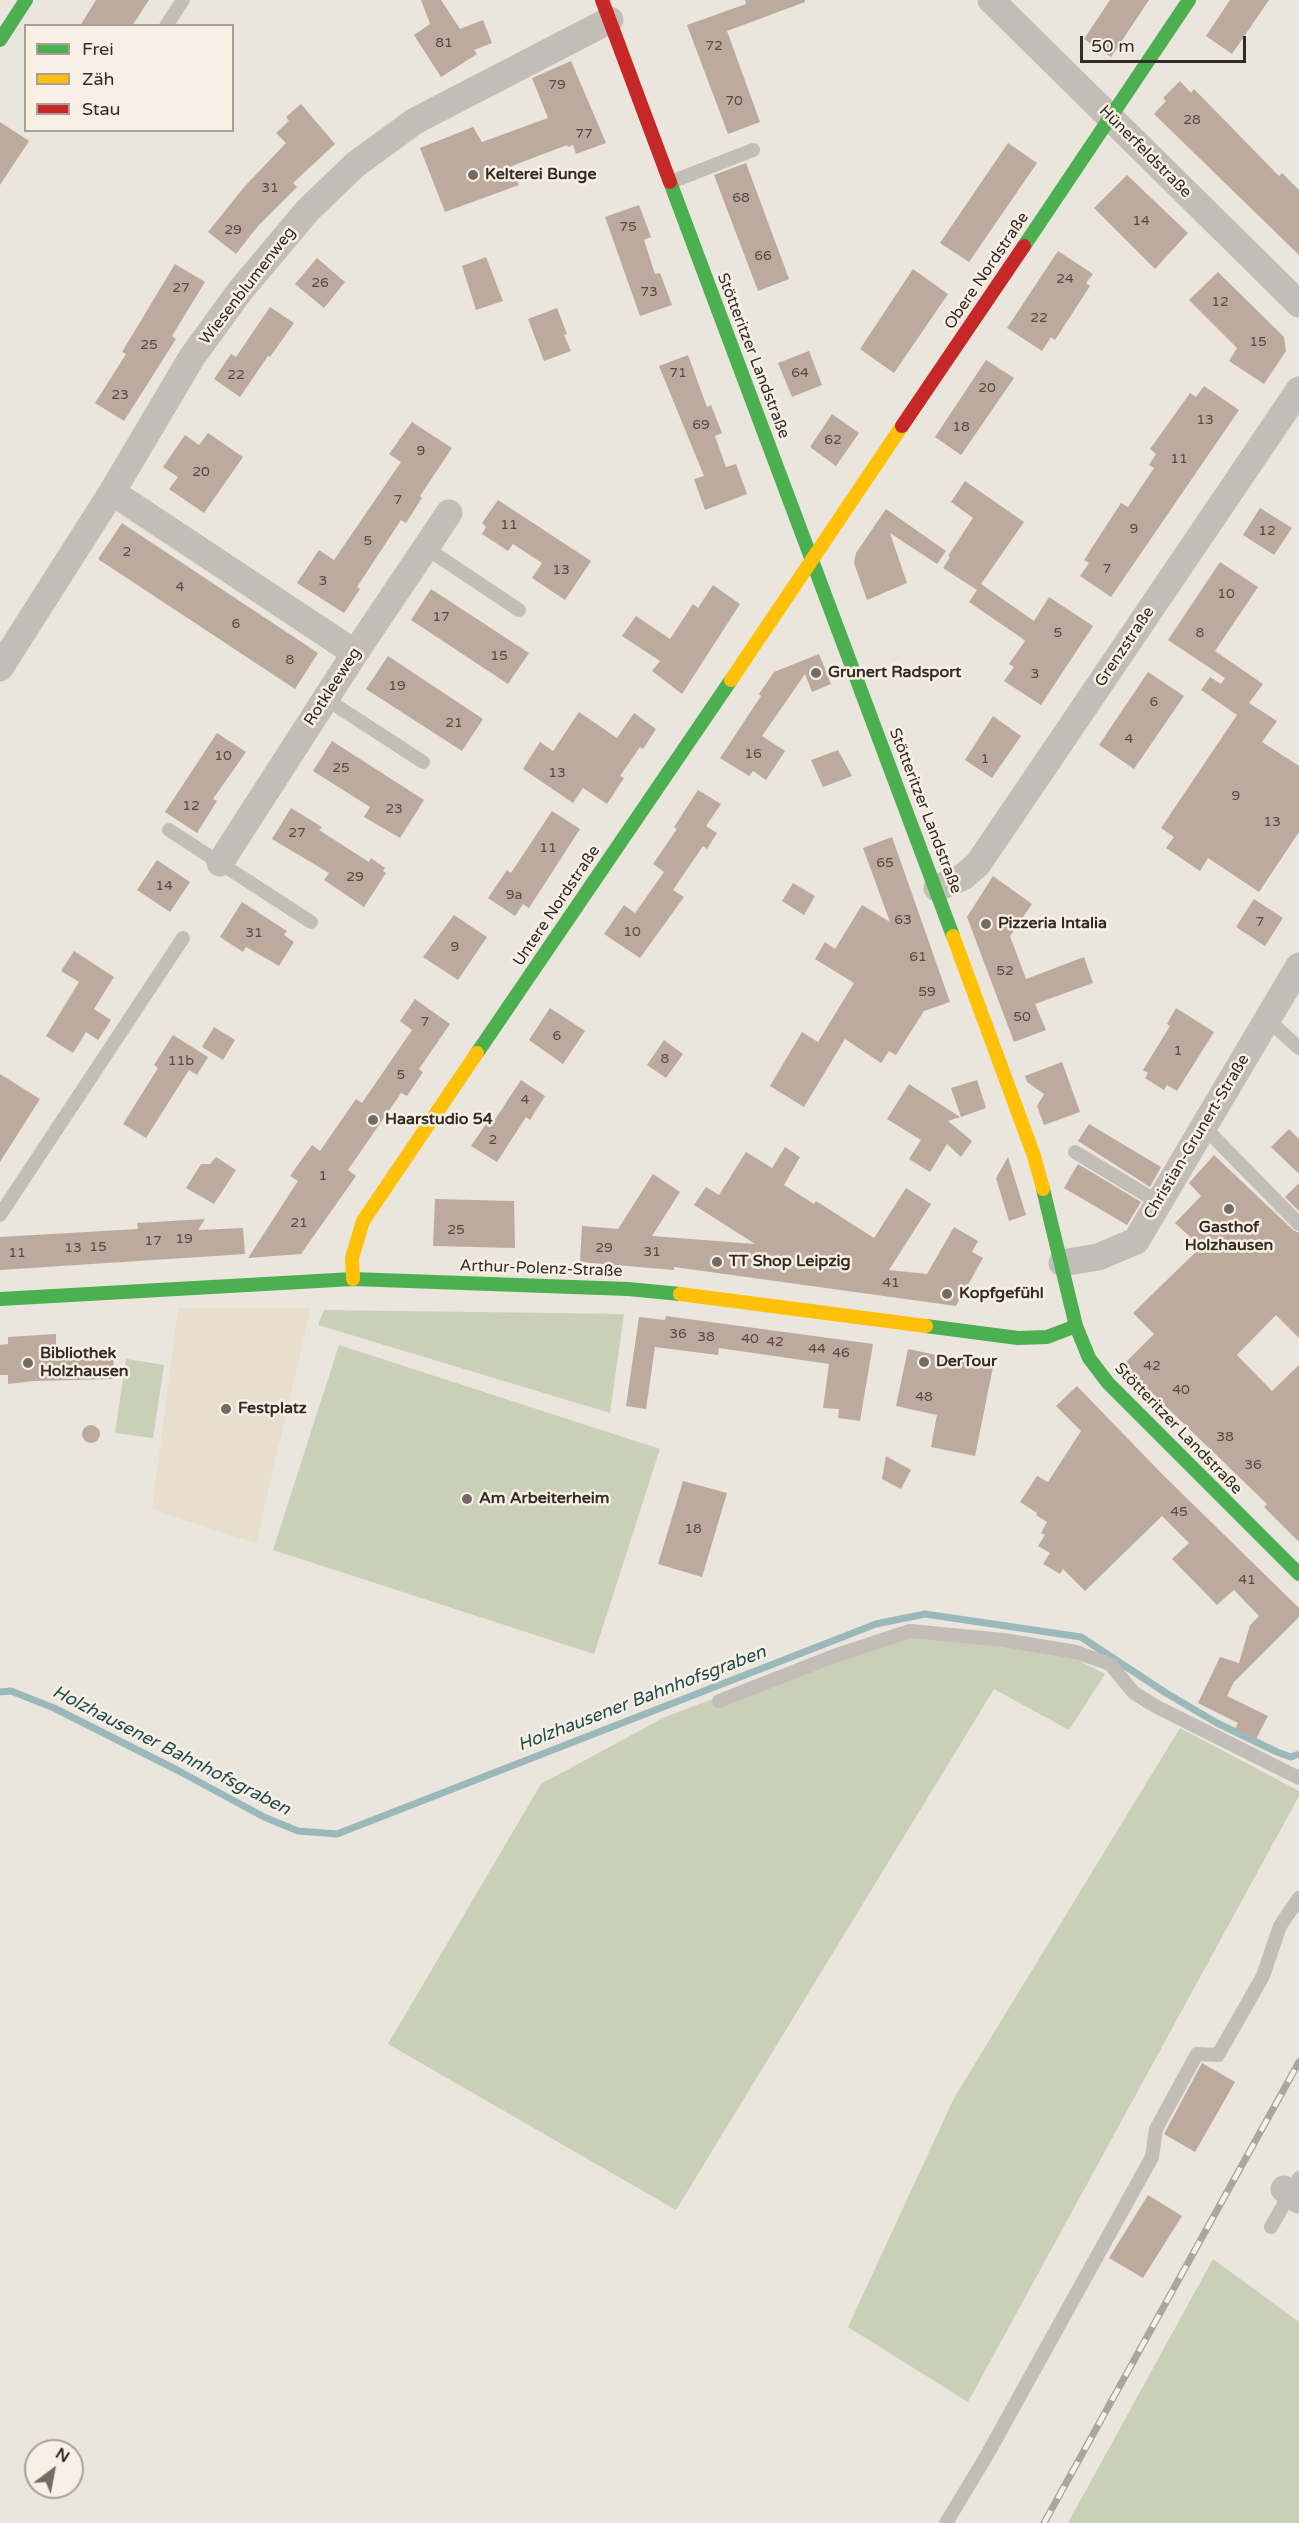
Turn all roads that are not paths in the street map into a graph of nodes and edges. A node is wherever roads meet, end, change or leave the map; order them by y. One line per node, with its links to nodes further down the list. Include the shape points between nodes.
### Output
1 (26, 0): 7 (street)
2 (183, 0): 6 (lane)
3 (991, 0): 8 (street, Hünerfeldstraße)
4 (1189, 0): 8 (street, Obere Nordstraße)
5 (605, 5): 10 (street, Stötteritzer Landstraße); 13 (street, Wiesenblumenweg, via 415,120 316,202 240,291 192,357)
6 (167, 24)
7 (0, 40)
8 (1109, 117): 11 (street, Hünerfeldstraße); 16 (street, Obere Nordstraße)
9 (753, 150): 10 (lane)
10 (671, 182): 16 (street, Stötteritzer Landstraße)
11 (1299, 304)
12 (1299, 390): 24 (street, Grenzstraße, via 978,864 963,877)
13 (112, 492): 18 (street); 19 (street, Wiesenblumenweg)
14 (449, 513): 15 (street, Rotkleeweg)
15 (426, 548): 17 (lane); 18 (street, Rotkleeweg)
16 (813, 560): 24 (street, Stötteritzer Landstraße); 36 (street, Untere Nordstraße, via 363,1221 352,1258)
17 (519, 610)
18 (355, 653): 20 (street, Rotkleeweg)
19 (0, 668)
20 (326, 699): 21 (lane); 23 (street, Rotkleeweg)
21 (423, 762)
22 (169, 830): 23 (lane)
23 (220, 863): 25 (lane)
24 (937, 888): 35 (street, Stötteritzer Landstraße, via 1034,1156)
25 (311, 922)
26 (183, 938): 33 (lane)
27 (1299, 966): 28 (street, Christian-Grunert-Straße)
28 (1267, 1019): 29 (lane); 30 (street, Christian-Grunert-Straße)
29 (1299, 1048)
30 (1203, 1126): 32 (street, Christian-Grunert-Straße); 34 (lane)
31 (1074, 1152): 32 (lane)
32 (1158, 1202): 35 (street, Christian-Grunert-Straße, via 1136,1241 1098,1257)
33 (0, 1215)
34 (1299, 1224)
35 (1062, 1263): 38 (street, Stötteritzer Landstraße)
36 (352, 1279): 37 (street, Arthur-Polenz-Straße); 38 (street, Arthur-Polenz-Straße, via 628,1289 1018,1338 1047,1337)
37 (0, 1299)
38 (1076, 1326): 39 (street, Stötteritzer Landstraße, via 1089,1358 1108,1383)
39 (1299, 1574)
40 (719, 1701): 41 (lane, via 910,1631 1004,1640 1076,1652 1110,1664 1134,1693 1157,1707)
41 (1299, 1778)
42 (1299, 1898): 45 (lane, via 1281,1926 1263,1976 1218,2055 1197,2054 1156,2129 1152,2157)
43 (1293, 2191): 44 (lane)
44 (1271, 2227)
45 (946, 2523)

